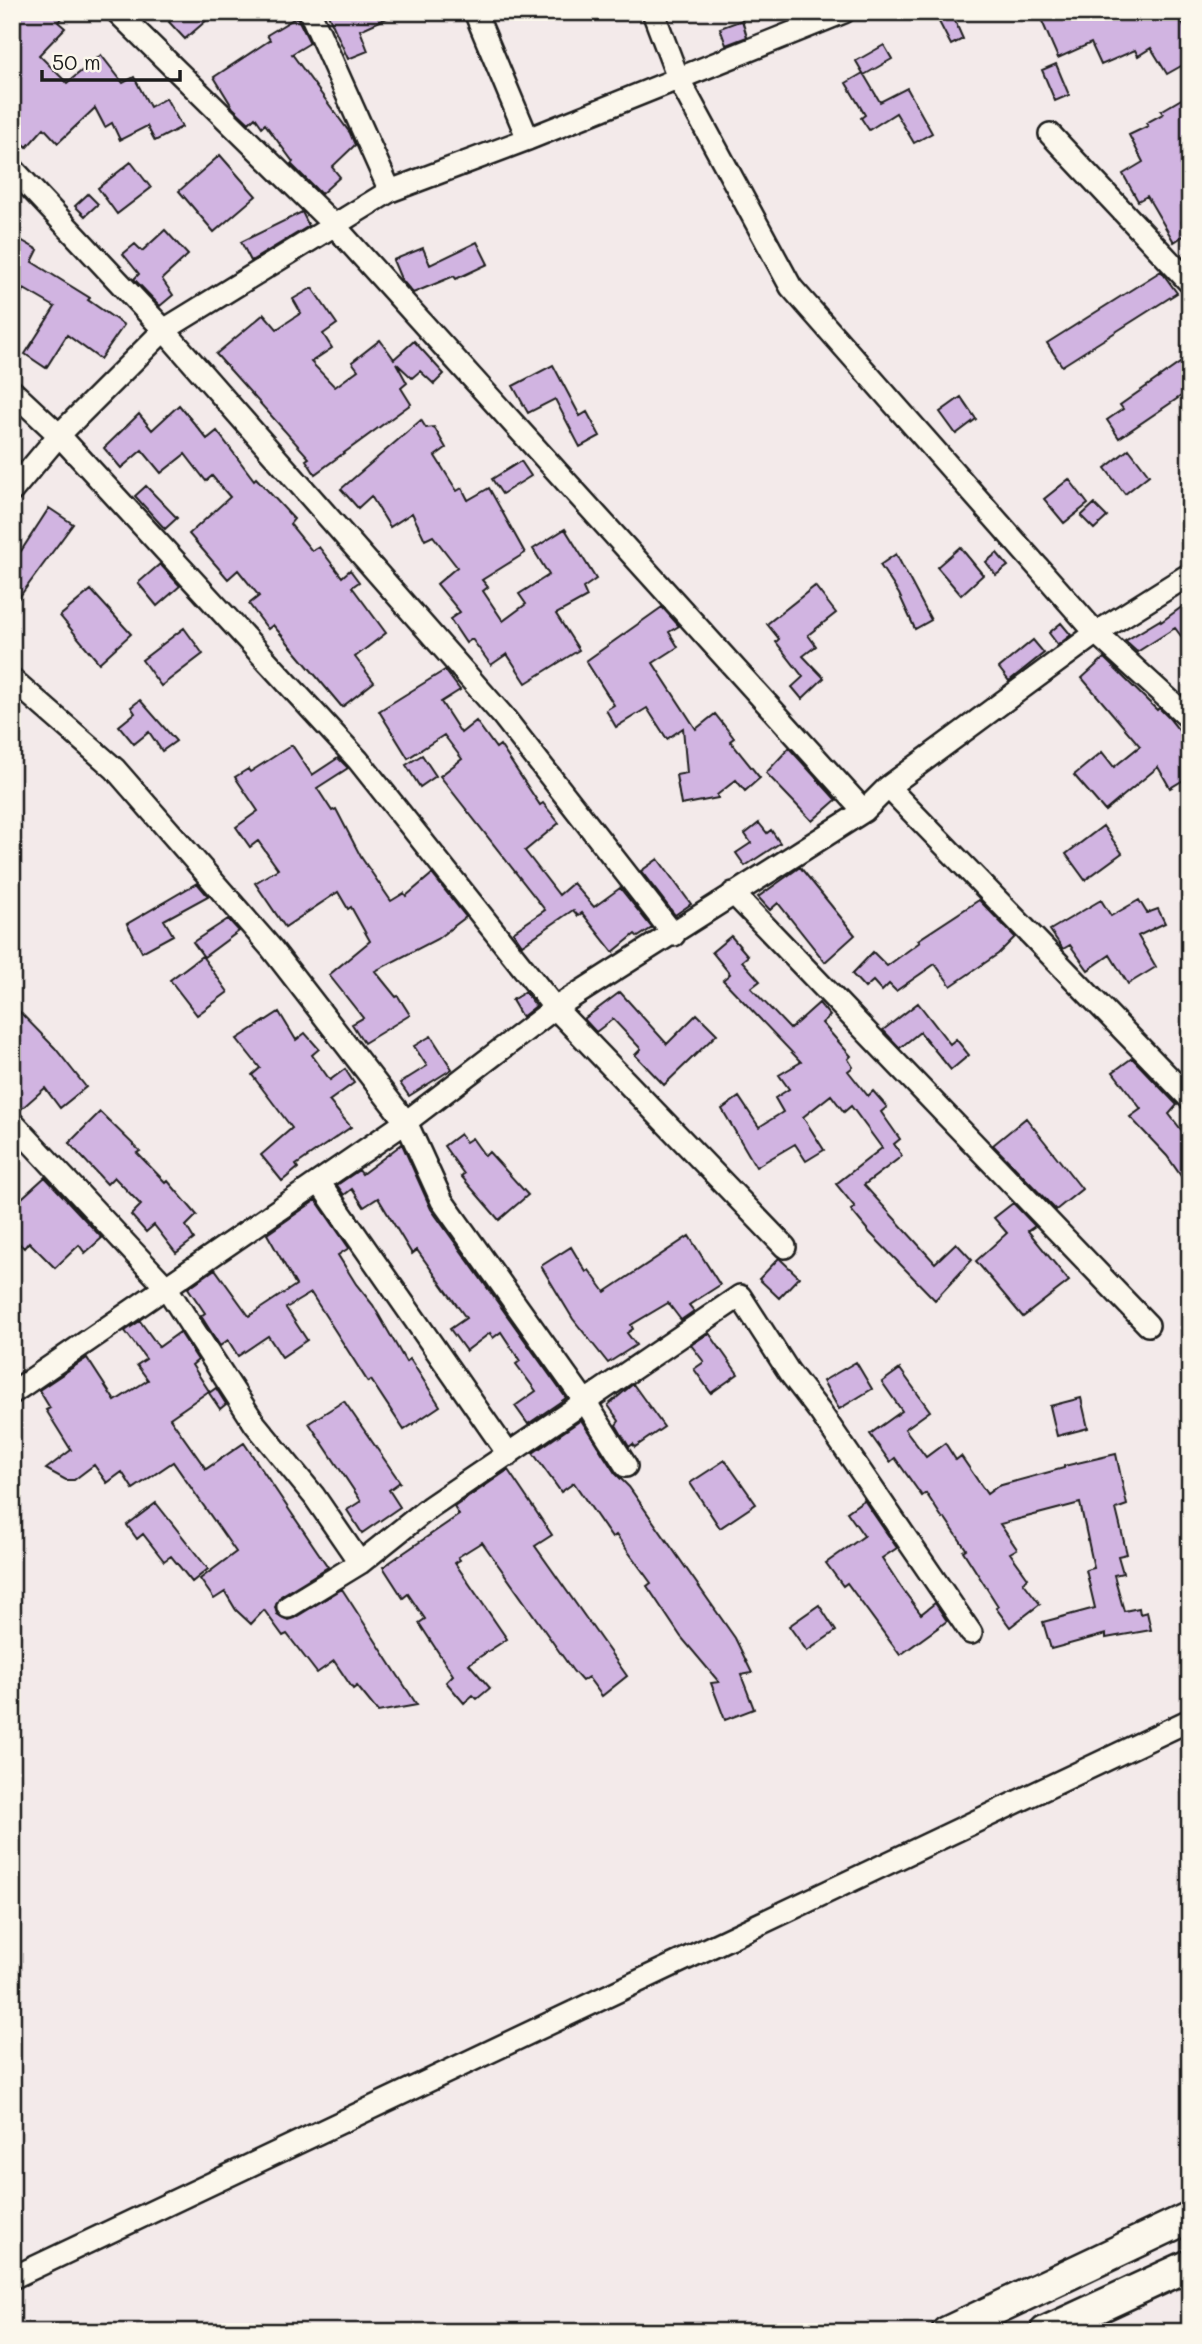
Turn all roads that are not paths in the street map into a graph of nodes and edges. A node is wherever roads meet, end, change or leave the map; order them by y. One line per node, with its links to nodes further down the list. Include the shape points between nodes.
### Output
1 (117, 12): 11 (street)
2 (310, 12): 10 (street)
3 (475, 12): 8 (street)
4 (653, 12): 6 (street)
5 (844, 12): 6 (street)
6 (678, 78): 8 (street); 18 (street, via 791,287)
7 (1050, 134): 12 (street)
8 (528, 139): 10 (street)
9 (12, 168): 13 (street)
10 (390, 191): 11 (street)
11 (333, 224): 13 (street); 22 (street)
12 (1190, 284)
13 (164, 330): 15 (street); 24 (street, via 503,716)
14 (12, 391): 15 (street)
15 (59, 435): 16 (street); 25 (street, via 358,760)
16 (12, 491)
17 (1190, 574): 18 (street)
18 (1096, 633): 20 (street); 21 (street)
19 (12, 679): 28 (street, via 115,769 272,949)
20 (1190, 719)
21 (888, 787): 22 (street); 26 (street)
22 (864, 811): 23 (street)
23 (733, 893): 24 (street); 32 (street)
24 (674, 935): 25 (street)
25 (555, 1008): 28 (street); 30 (street)
26 (1190, 1099)
27 (12, 1122): 31 (street)
28 (407, 1122): 29 (street); 34 (street, via 442,1201)
29 (319, 1182): 31 (street); 35 (street)
30 (785, 1247)
31 (166, 1287): 33 (street); 37 (street, via 255,1424 314,1496)
32 (1148, 1325)
33 (12, 1393)
34 (586, 1403): 35 (street); 36 (street); 39 (street, via 740,1296)
35 (509, 1455): 37 (street, via 430,1507)
36 (626, 1466)
37 (360, 1563): 38 (street)
38 (288, 1607)
39 (971, 1633)
40 (1190, 1720): 43 (street)
41 (1190, 2217): 44 (street)
42 (1190, 2266): 45 (street)
43 (12, 2278)
44 (947, 2332)
45 (1045, 2332)

